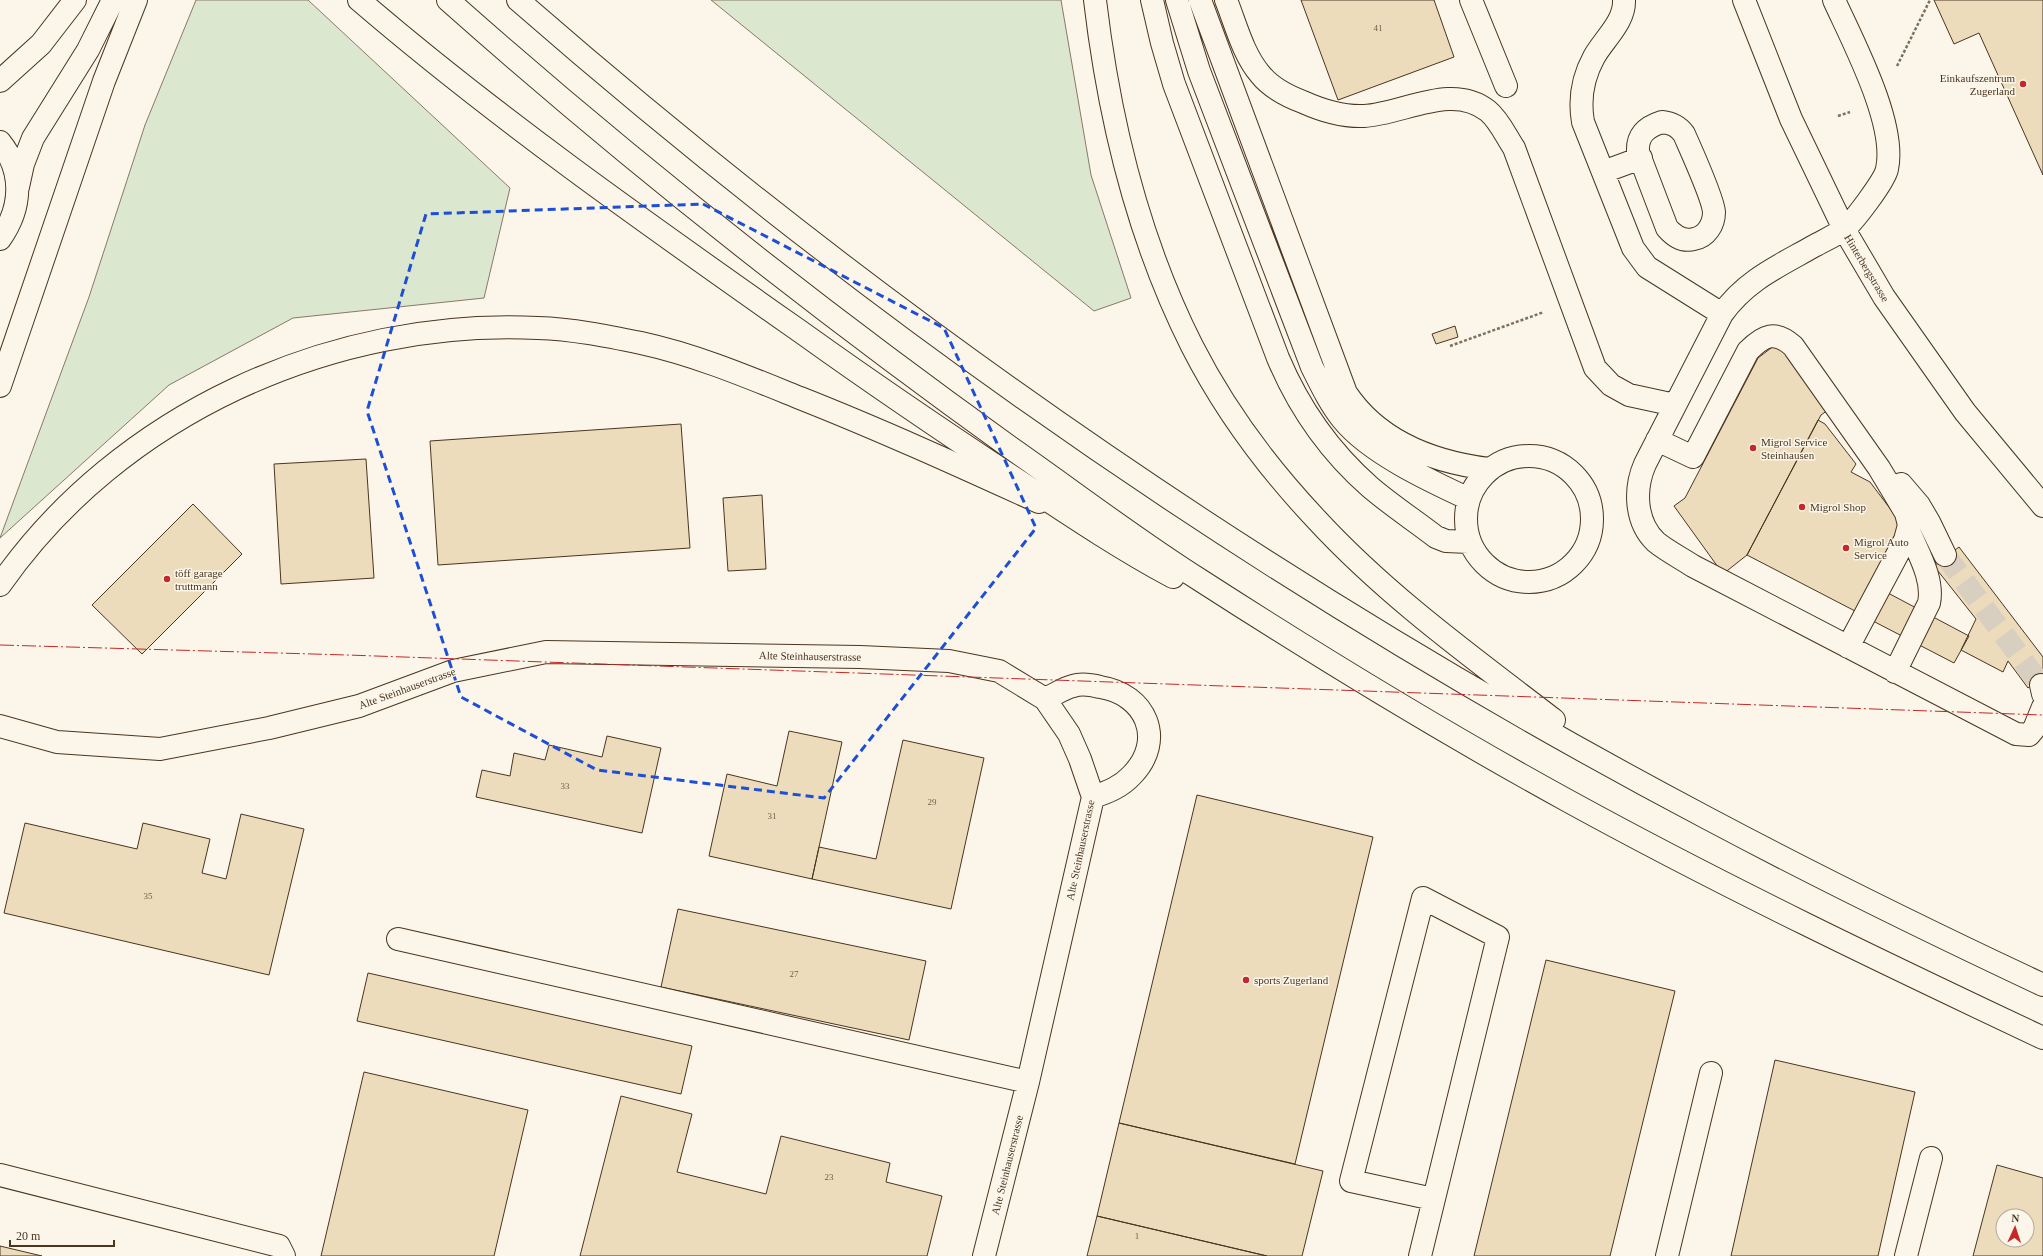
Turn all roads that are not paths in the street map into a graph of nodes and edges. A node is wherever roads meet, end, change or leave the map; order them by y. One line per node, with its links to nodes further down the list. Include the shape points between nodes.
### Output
1 (75, 0): 16 (main road, via 41,44)
2 (113, 0): 21 (main road, via 88,50 32,138)
3 (136, 0): 25 (main road, via 104,80)
4 (359, 0): 32 (main road, via 424,56 723,278 910,408)
5 (448, 0): 38 (main road, via 648,171 882,354 1195,577)
6 (518, 0): 43 (main road, via 759,201 1046,415 1279,569 1442,669)
7 (1095, 0): 43 (main road, via 1119,140 1146,234 1192,346 1236,418 1262,455 1313,515 1382,583 1470,656)
8 (1152, 0): 34 (main road, via 1174,84 1281,365 1303,411 1325,440 1370,487 1436,537 1446,541)
9 (1177, 0): 30 (main road, via 1199,72 1312,367 1328,398 1343,420 1364,439 1400,464)
10 (1200, 0): 29 (main road, via 1346,393 1357,410 1398,442 1451,464)
11 (1226, 0): 26 (main road, via 1250,59 1260,75 1289,97 1324,111 1346,116 1380,114 1432,101 1456,99 1474,103 1488,111 1514,148 1595,368 1611,385 1628,395)
12 (1471, 0): 17 (main road)
13 (1624, 0): 20 (main road, via 1622,14 1594,57 1581,97 1583,122)
14 (1744, 0): 22 (main road, Hinterbergstrasse, via 1791,119)
15 (1834, 0): 22 (main road, via 1879,102 1886,131 1888,157 1888,169 1883,180)
16 (0, 80)
17 (1506, 86)
18 (0, 142): 21 (main road, via 13,163)
19 (1640, 158): 19 (main road, via 1639,140 1647,127 1662,122 1680,129 1687,140 1712,205 1712,224 1705,234 1691,240 1676,237 1671,233 1664,222); 20 (main road)
20 (1603, 172): 24 (main road, via 1633,248 1640,259 1647,267)
21 (18, 187): 23 (main road, via 14,215)
22 (1844, 229): 24 (main road, via 1755,280 1742,290); 31 (main road, Hinterbergstrasse, via 1884,297 1964,412)
23 (0, 239)
24 (1722, 314): 26 (main road)
25 (0, 386)
26 (1675, 405): 27 (main road)
27 (1657, 440): 28 (main road, via 1693,457 1748,352 1763,338 1780,336 1793,346); 37 (main road, via 1639,476 1637,495 1644,523 1656,541 1693,566)
28 (1879, 468): 33 (main road, via 1906,513); 35 (main road, via 1896,478 1919,505)
29 (1489, 469): 30 (main road, via 1476,483); 34 (main road, via 1507,460 1526,455 1546,458 1565,467 1581,482 1590,501 1593,523 1588,543 1576,562 1559,575 1539,582 1517,582 1497,574 1480,560)
30 (1469, 499): 34 (main road, via 1465,521)
31 (2043, 506)
32 (1075, 518): 36 (main road, via 861,422 734,371 692,357 593,334 538,328 480,328 418,334 362,344 309,359 215,398 165,428 114,464 48,526); 38 (main road, via 1142,560)
33 (1909, 531): 37 (main road); 39 (main road, via 1930,584 1931,594)
34 (1469, 542)
35 (1945, 555)
36 (0, 585)
37 (1848, 647): 39 (main road)
38 (1312, 651): 47 (main road, via 1569,802 1663,852)
39 (1895, 672): 41 (main road, via 2016,734 2029,734 2034,729)
40 (1045, 699): 42 (main road, Alte Steinhauserstrasse, via 999,671 949,661 860,656 546,652 452,671 359,706 269,728 160,749 57,742); 44 (main road, Alte Steinhauserstrasse, via 1069,734); 44 (main road, via 1073,686 1090,685 1114,689 1131,698 1145,715 1149,738 1145,756 1132,775 1114,790)
41 (2043, 707)
42 (0, 726)
43 (1621, 771): 46 (main road, via 1856,895)
44 (1093, 798): 49 (main road, Alte Steinhauserstrasse)
45 (398, 939): 49 (main road)
46 (2043, 986)
47 (2043, 1038)
48 (1711, 1073): 56 (main road)
49 (1028, 1082): 54 (main road, Alte Steinhauserstrasse)
50 (1931, 1158): 57 (main road)
51 (0, 1175): 53 (main road, via 279,1246)
52 (1433, 1199): 52 (main road, via 1498,937 1423,898 1351,1181); 55 (main road)
53 (284, 1256)
54 (984, 1256)
55 (1420, 1256)
56 (1667, 1256)
57 (1906, 1256)

